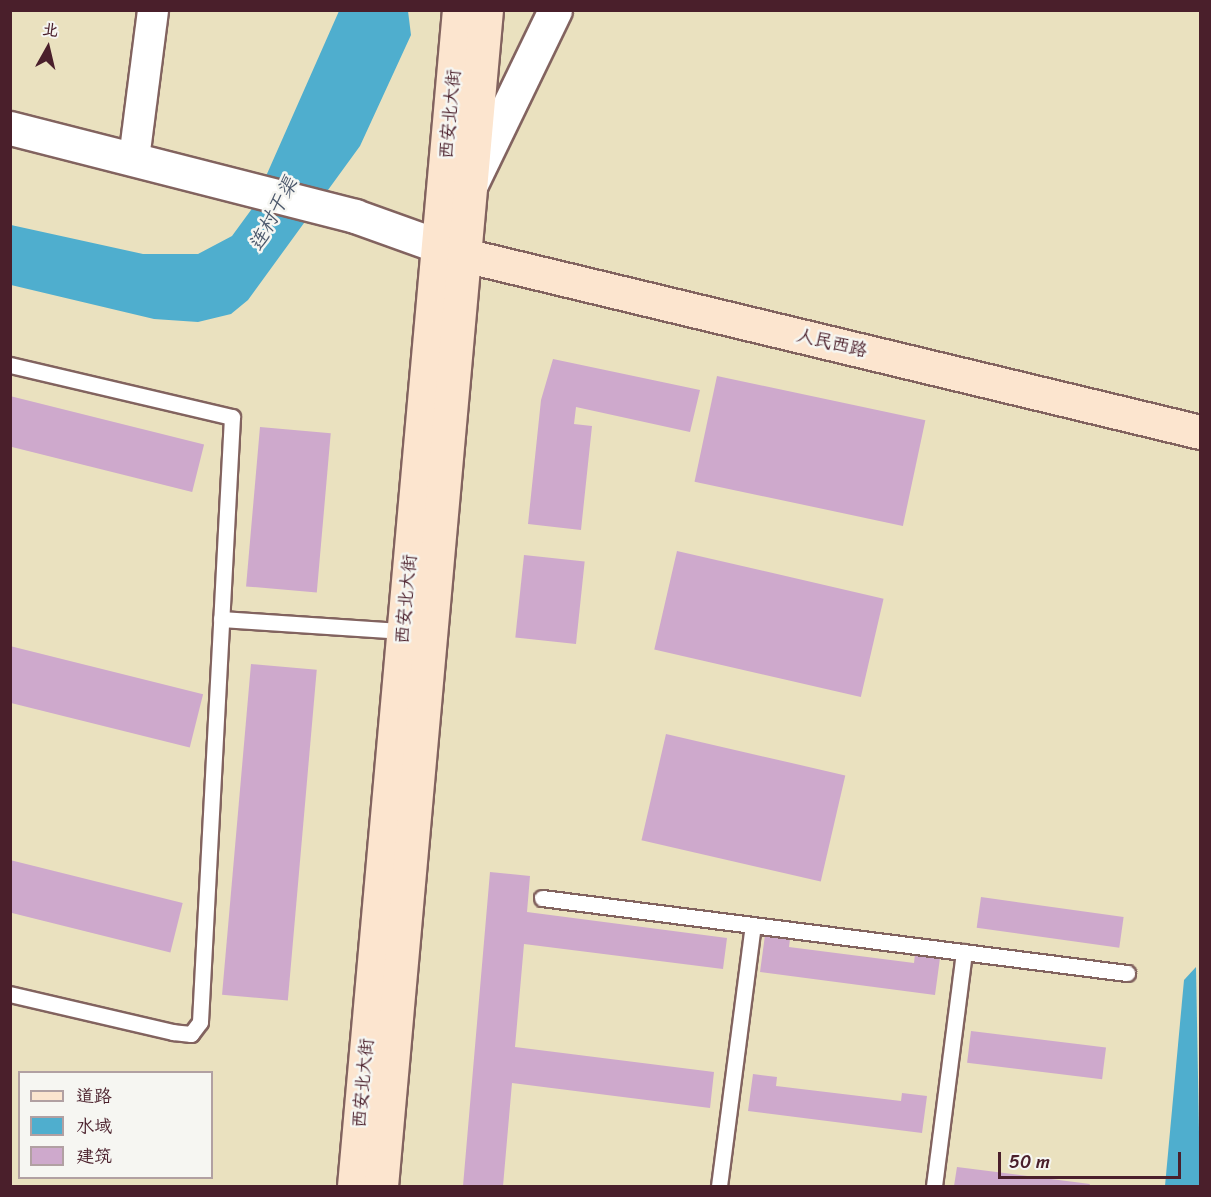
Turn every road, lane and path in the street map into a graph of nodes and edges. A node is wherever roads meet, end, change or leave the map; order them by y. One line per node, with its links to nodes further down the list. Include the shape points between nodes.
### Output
1 (153, 10): 6 (street)
2 (459, 10): 8 (main road, 西安北大街)
3 (486, 10): 7 (main road, 西安北大街)
4 (555, 10): 7 (street)
5 (10, 128): 6 (street)
6 (134, 159): 8 (street, via 355,216)
7 (470, 186): 8 (main road, 西安北大街)
8 (451, 250): 10 (main road, 人民西路); 12 (main road, 西安北大街); 19 (main road, 西安北大街)
9 (10, 365): 11 (lane, via 232,417)
10 (1200, 432)
11 (221, 619): 12 (lane); 17 (lane, via 200,1022 190,1034 173,1032)
12 (404, 631): 18 (main road, 西安北大街)
13 (542, 898): 14 (lane)
14 (753, 925): 15 (lane); 20 (lane)
15 (964, 952): 16 (lane); 21 (lane)
16 (1127, 973)
17 (10, 994)
18 (354, 1186)
19 (381, 1186)
20 (719, 1186)
21 (934, 1186)

